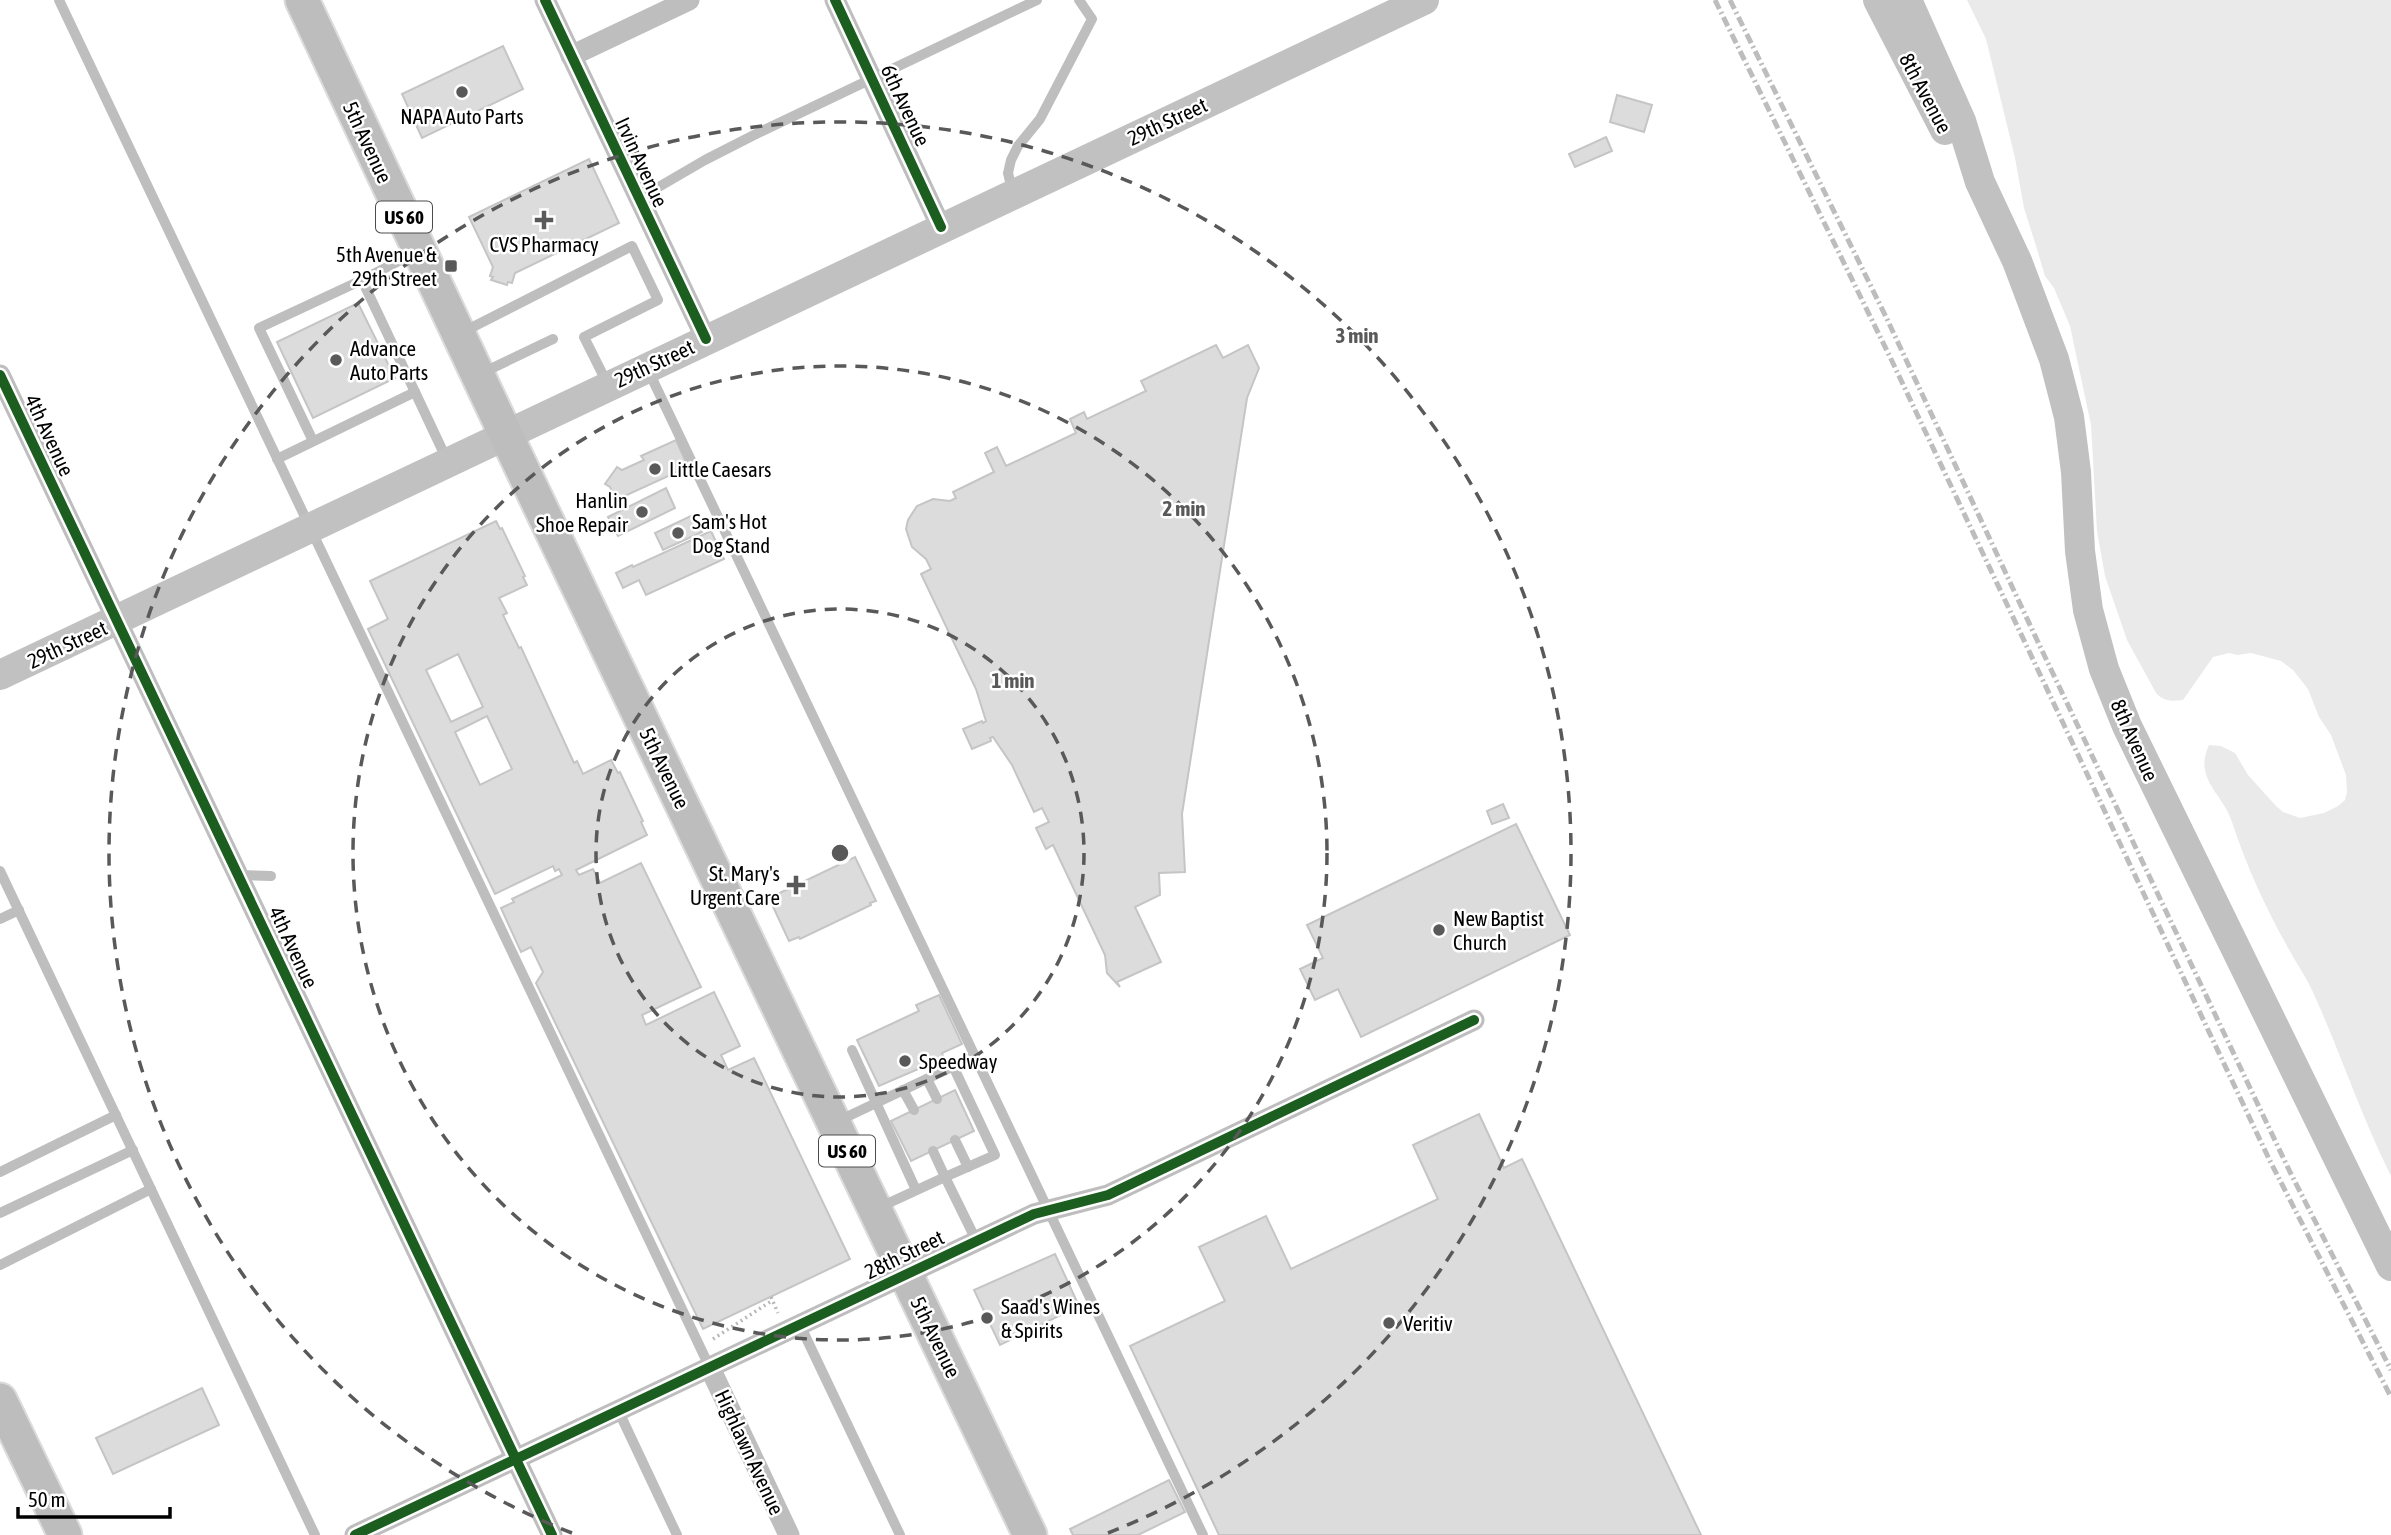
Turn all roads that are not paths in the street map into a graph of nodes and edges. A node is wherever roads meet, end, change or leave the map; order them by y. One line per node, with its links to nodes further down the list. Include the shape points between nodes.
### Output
1 (59, 0): 30 (lane)
2 (302, 0): 17 (main road, 5th Avenue / US 60)
3 (545, 0): 11 (street, Irvin Avenue)
4 (689, 0): 11 (street)
5 (835, 0): 12 (street, 6th Avenue)
6 (1037, 0): 12 (lane)
7 (1079, 0): 14 (lane, via 1092,19 1040,119 1010,160)
8 (1424, 0): 14 (main road, 29th Street)
9 (1878, 0): 13 (main road, 8th Avenue, via 1944,128)
10 (1907, 0): 13 (main road, 8th Avenue, via 1961,121)
11 (571, 56): 15 (street, Irvin Avenue)
12 (872, 78): 15 (lane, via 705,160); 16 (street, 6th Avenue)
13 (1980, 182): 66 (main road, 8th Avenue, via 2018,261 2054,359 2069,417 2088,610 2104,668 2138,750)
14 (1013, 194): 16 (main road, 29th Street)
15 (638, 199): 18 (street, Irvin Avenue)
16 (942, 227): 22 (main road, 29th Street)
17 (419, 250): 19 (lane); 20 (main road, 5th Avenue / US 60)
18 (656, 266): 20 (lane, via 632,246); 22 (street, Irvin Avenue); 26 (lane, via 658,300 584,337)
19 (362, 280): 27 (lane); 29 (lane, via 259,328)
20 (458, 334): 25 (main road, 5th Avenue / US 60)
21 (553, 339): 25 (lane)
22 (706, 339): 23 (main road, 29th Street)
23 (647, 367): 26 (main road, 29th Street); 42 (lane)
24 (0, 375): 33 (street, 4th Avenue)
25 (478, 375): 28 (main road, 5th Avenue / US 60)
26 (608, 386): 28 (main road, 29th Street)
27 (415, 392): 29 (lane); 31 (lane)
28 (506, 435): 31 (main road, 29th Street); 50 (main road, 5th Avenue / US 60)
29 (313, 441): 30 (lane)
30 (277, 459): 32 (lane)
31 (448, 463): 32 (main road, 29th Street)
32 (310, 529): 33 (main road, 29th Street); 69 (lane)
33 (117, 620): 34 (main road, 29th Street); 36 (street, 4th Avenue)
34 (0, 675)
35 (0, 871): 38 (lane)
36 (238, 875): 37 (lane); 73 (street, 4th Avenue)
37 (271, 876)
38 (19, 910): 39 (lane); 49 (lane)
39 (0, 919)
40 (1474, 1020): 62 (street, 28th Street, via 1108,1195)
41 (852, 1050): 47 (lane)
42 (975, 1056): 43 (lane); 51 (lane)
43 (953, 1066): 44 (lane); 53 (lane)
44 (927, 1079): 45 (lane); 46 (lane)
45 (904, 1090): 47 (lane); 48 (lane)
46 (937, 1099)
47 (877, 1102): 50 (lane); 60 (lane)
48 (914, 1110)
49 (116, 1115): 54 (lane); 57 (lane)
50 (834, 1123): 61 (main road, 5th Avenue / US 60)
51 (1014, 1137): 53 (lane); 62 (lane)
52 (955, 1140): 56 (lane)
53 (992, 1148): 56 (lane, via 995,1155)
54 (133, 1150): 59 (lane); 63 (lane)
55 (933, 1151): 58 (lane)
56 (968, 1167): 58 (lane)
57 (0, 1172)
58 (945, 1177): 60 (lane); 64 (lane)
59 (151, 1189): 65 (lane); 75 (lane)
60 (916, 1190): 61 (lane)
61 (874, 1209): 67 (main road, 5th Avenue / US 60)
62 (1049, 1209): 64 (street, 28th Street); 82 (lane)
63 (0, 1213)
64 (976, 1240): 67 (street, 28th Street)
65 (0, 1265)
66 (2391, 1266)
67 (906, 1275): 68 (street, 28th Street); 81 (main road, 5th Avenue / US 60)
68 (800, 1325): 69 (street, 28th Street); 80 (lane)
69 (710, 1368): 71 (street, 28th Street); 79 (street, Highlawn Avenue)
70 (0, 1400): 72 (main road)
71 (618, 1410): 73 (street, 28th Street); 78 (lane)
72 (9, 1443): 74 (main road)
73 (515, 1458): 76 (street, 28th Street); 77 (street, 4th Avenue)
74 (65, 1535)
75 (316, 1535)
76 (355, 1535)
77 (552, 1535)
78 (677, 1535)
79 (789, 1535)
80 (900, 1535)
81 (1030, 1535)
82 (1203, 1535)

